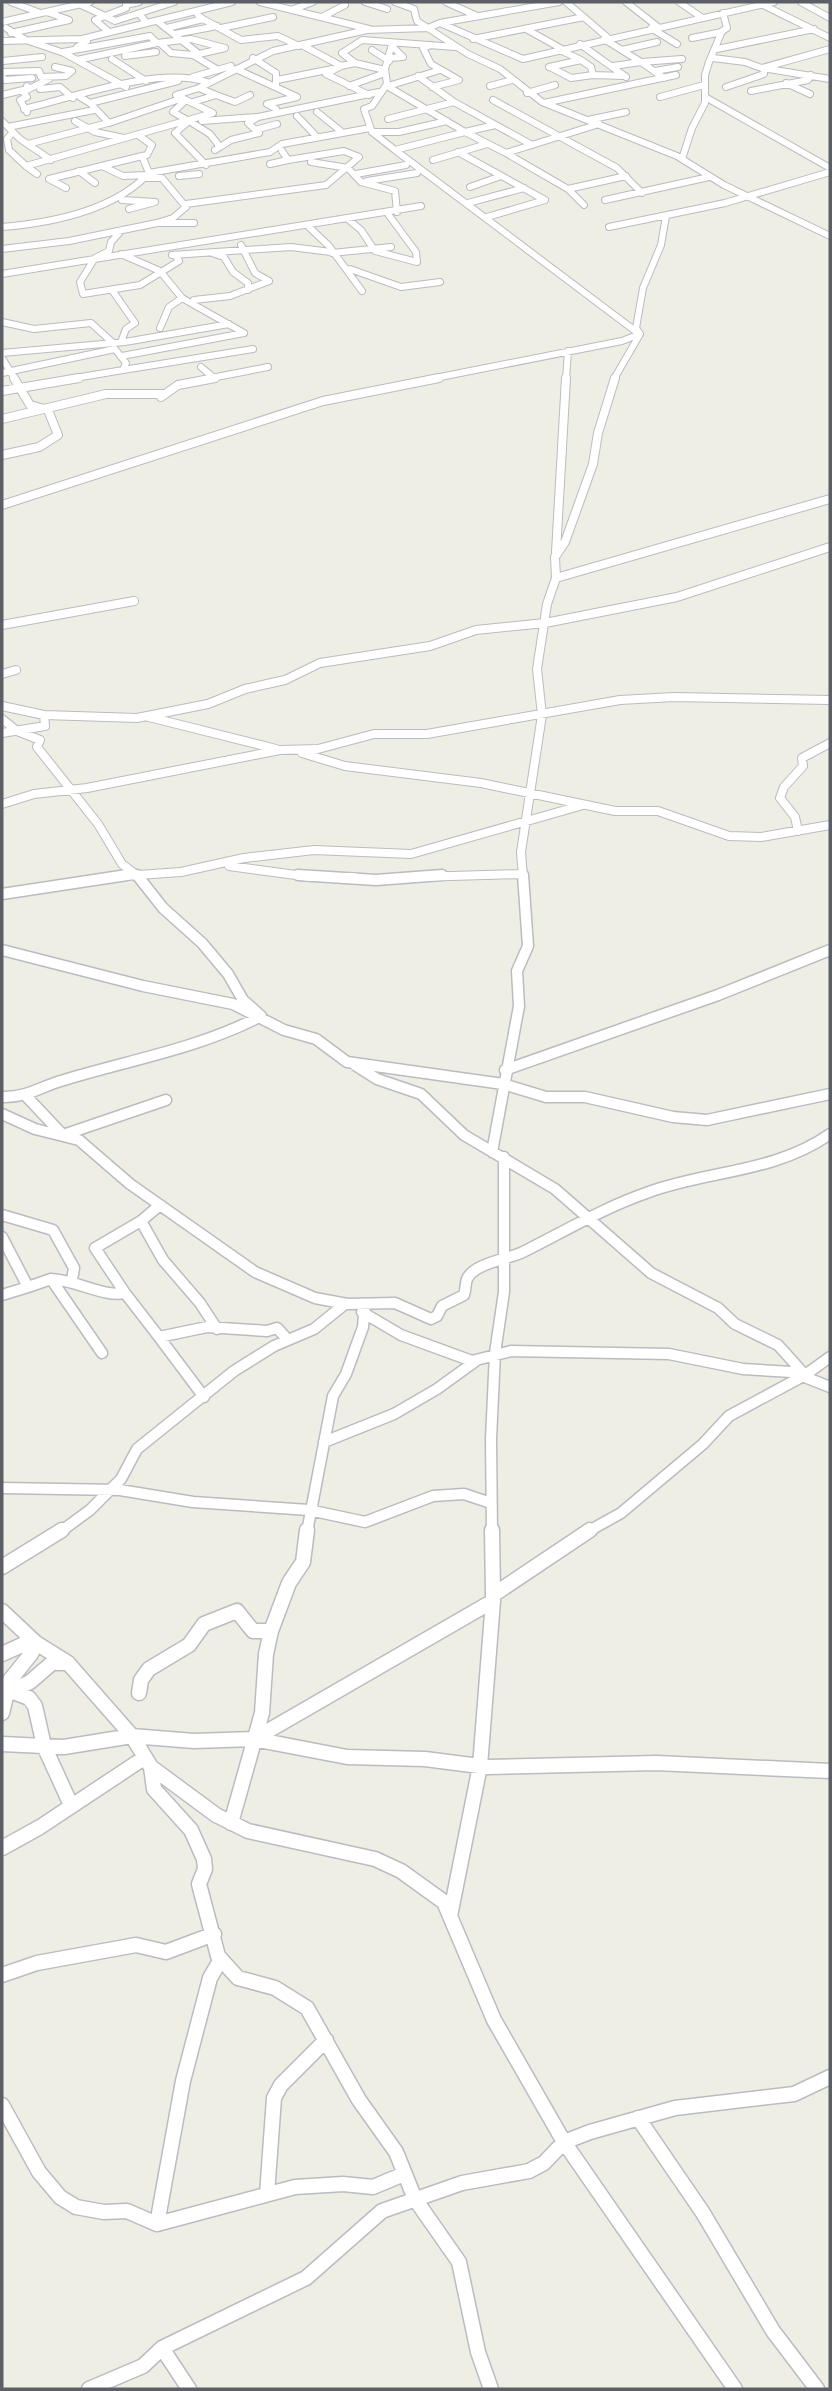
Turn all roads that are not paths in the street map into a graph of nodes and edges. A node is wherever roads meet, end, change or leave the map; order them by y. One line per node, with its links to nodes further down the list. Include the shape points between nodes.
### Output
1 (10, 2): 24 (street)
2 (31, 2): 24 (street)
3 (90, 2): 22 (street)
4 (118, 2): 27 (street)
5 (139, 2): 27 (street)
6 (174, 2): 38 (street)
7 (210, 2): 25 (street)
8 (232, 2): 25 (street)
9 (260, 2): 28 (street)
10 (286, 2): 28 (street)
11 (313, 2): 32 (street)
12 (365, 2): 30 (street)
13 (395, 2): 52 (street, via 414,9 418,22)
14 (446, 2): 40 (street)
15 (559, 2): 40 (street)
16 (566, 2): 43 (street)
17 (626, 2): 53 (street)
18 (679, 2): 44 (street)
19 (731, 2): 31 (street)
20 (774, 2): 23 (street)
21 (801, 2): 46 (street)
22 (79, 4): 35 (street); 39 (street)
23 (761, 4): 31 (street); 50 (street)
24 (21, 5): 35 (street)
25 (218, 5): 34 (street)
26 (345, 5): 42 (street)
27 (126, 6): 33 (street); 39 (street)
28 (275, 7): 32 (street)
29 (323, 7): 37 (street)
30 (387, 9)
31 (741, 9): 36 (street)
32 (291, 10): 37 (street)
33 (133, 11)
34 (193, 11): 45 (street); 47 (street)
35 (43, 12): 56 (street, via 13,19); 59 (street, via 69,20)
36 (723, 13): 44 (street); 63 (street, via 727,28)
37 (309, 14): 42 (street)
38 (140, 15): 39 (street, via 115,21); 48 (street)
39 (105, 16): 60 (street, via 95,20)
40 (477, 16): 49 (street)
41 (273, 17): 51 (street)
42 (322, 17): 61 (street)
43 (584, 17): 57 (street); 67 (street)
44 (701, 18): 53 (street)
45 (203, 19): 51 (street); 54 (street)
46 (830, 19): 50 (street)
47 (157, 21): 48 (street); 54 (street)
48 (147, 23): 60 (street)
49 (440, 23): 52 (street); 69 (street)
50 (807, 25): 58 (street)
51 (219, 27): 64 (street); 80 (street, via 241,40 270,33)
52 (428, 27): 61 (street); 82 (street)
53 (659, 27): 55 (street)
54 (167, 28): 64 (street)
55 (650, 28): 62 (street); 79 (street)
56 (3, 29): 59 (street); 73 (street)
57 (526, 29): 69 (street); 90 (street)
58 (814, 29): 66 (street); 84 (street)
59 (17, 32): 73 (street)
60 (108, 32): 70 (street)
61 (373, 32): 65 (street); 72 (street); 74 (street)
62 (638, 32): 67 (street); 75 (street)
63 (722, 32): 68 (street); 87 (street)
64 (175, 34): 71 (street)
65 (342, 36): 72 (street); 80 (street)
66 (829, 36)
67 (606, 38): 78 (street); 91 (street)
68 (692, 38)
69 (475, 39): 82 (street); 90 (street, via 519,59)
70 (85, 40): 73 (street, via 71,36); 77 (street); 86 (street)
71 (182, 40): 76 (street); 97 (street); 97 (street, via 213,42 225,48)
72 (362, 40): 74 (street); 111 (street, via 342,53)
73 (33, 42): 92 (street)
74 (384, 42): 83 (street)
75 (657, 42): 85 (street); 91 (street)
76 (159, 43): 77 (street, via 150,36); 96 (street); 97 (street, via 170,53)
77 (108, 44): 86 (street)
78 (580, 44): 90 (street); 94 (street)
79 (677, 44)
80 (300, 45): 104 (street); 113 (street)
81 (432, 45): 82 (street); 83 (street); 121 (street, via 422,51)
82 (454, 45): 138 (street)
83 (392, 46): 101 (street); 105 (street)
84 (733, 46): 87 (street); 95 (street)
85 (666, 47)
86 (74, 49): 92 (street)
87 (717, 49): 102 (street)
88 (830, 49): 124 (street)
89 (372, 50): 105 (street)
90 (561, 50): 98 (street)
91 (622, 50): 110 (street)
92 (63, 52): 108 (street)
93 (156, 52): 96 (street)
94 (590, 52): 98 (street); 114 (street)
95 (740, 52)
96 (120, 54): 100 (street); 103 (street)
97 (196, 56): 120 (street); 131 (street, via 184,67)
98 (574, 56): 109 (street)
99 (42, 57): 107 (street)
100 (102, 57): 103 (street); 108 (street); 112 (street)
101 (403, 57): 105 (street); 117 (street)
102 (713, 58): 124 (street); 146 (street)
103 (112, 59): 139 (street)
104 (252, 59): 118 (street); 120 (street); 142 (street, via 276,73)
105 (389, 59): 125 (street)
106 (682, 59): 110 (street)
107 (2, 60): 126 (street)
108 (77, 60): 112 (street)
109 (581, 60): 127 (street); 127 (street, via 547,68 571,78)
110 (641, 62): 114 (street); 123 (street)
111 (355, 63): 113 (street); 125 (street)
112 (87, 66): 122 (street); 151 (street)
113 (341, 66): 119 (street)
114 (613, 66): 132 (street)
115 (55, 67): 122 (street)
116 (678, 67): 123 (street)
117 (412, 68)
118 (236, 69): 140 (street); 142 (street)
119 (332, 69): 142 (street); 147 (street, via 326,74)
120 (218, 70): 131 (street)
121 (440, 70): 130 (street); 137 (street)
122 (72, 71): 134 (street)
123 (655, 71): 135 (street)
124 (763, 71): 129 (street); 141 (street); 150 (street)
125 (385, 72): 147 (street); 153 (street)
126 (4, 73): 133 (street, via 5,79); 134 (street, via 39,71)
127 (593, 75): 132 (street)
128 (676, 75): 135 (street)
129 (811, 75): 136 (street); 141 (street, via 808,80)
130 (418, 76): 149 (street); 153 (street)
131 (192, 77): 139 (street, via 162,76); 140 (street); 174 (street)
132 (626, 77): 145 (street)
133 (27, 78): 134 (street); 158 (street, via 27,89)
134 (44, 78): 154 (street, via 47,84); 164 (street, via 23,92)
135 (664, 78): 145 (street)
136 (830, 79)
137 (459, 80): 143 (street); 149 (street)
138 (512, 80): 148 (street); 156 (street)
139 (146, 81): 151 (street)
140 (207, 82): 152 (street)
141 (783, 82): 155 (street); 160 (street)
142 (276, 83): 177 (street, via 297,97 267,104)
143 (466, 84)
144 (555, 85): 156 (street)
145 (638, 85): 157 (street)
146 (704, 85): 165 (street); 167 (street)
147 (349, 86): 163 (street)
148 (490, 86)
149 (432, 87): 170 (street)
150 (726, 87)
151 (126, 88): 166 (street)
152 (199, 88): 159 (street); 161 (street)
153 (384, 88): 163 (street); 178 (street); 200 (street, via 372,106 364,109)
154 (40, 89): 164 (street); 166 (street, via 60,87)
155 (751, 91)
156 (527, 93): 173 (street)
157 (595, 93): 171 (street); 173 (street)
158 (5, 94): 172 (street)
159 (176, 94): 168 (street); 175 (street, via 146,103)
160 (810, 94)
161 (216, 95): 162 (street, via 235,102); 168 (street)
162 (250, 95)
163 (369, 95): 183 (street)
164 (27, 97): 172 (street)
165 (660, 97)
166 (77, 98): 174 (street); 176 (street)
167 (707, 98): 219 (street); 231 (street)
168 (187, 100): 175 (street); 179 (street); 190 (street, via 213,113)
169 (493, 100): 205 (street)
170 (454, 102): 178 (street); 196 (street)
171 (599, 102)
172 (20, 103): 176 (street)
173 (544, 103): 187 (street)
174 (92, 106): 185 (street); 192 (street)
175 (155, 108): 179 (street); 192 (street)
176 (24, 109): 185 (street)
177 (276, 109)
178 (428, 109): 184 (street); 191 (street)
179 (173, 112): 190 (street)
180 (317, 112): 201 (street)
181 (626, 112): 187 (street)
182 (297, 116): 204 (street)
183 (258, 117): 186 (street); 193 (street)
184 (388, 118)
185 (39, 120): 198 (street)
186 (241, 120): 190 (street); 193 (street)
187 (588, 120): 195 (street)
188 (2, 121): 198 (street)
189 (75, 121): 197 (street)
190 (189, 121): 203 (street); 211 (street, via 210,134); 226 (street, via 175,132)
191 (447, 121): 200 (street, via 399,132); 202 (street)
192 (108, 123): 197 (street)
193 (248, 124): 199 (street)
194 (277, 124): 199 (street)
195 (599, 124): 205 (street); 219 (street)
196 (495, 125): 202 (street); 210 (street)
197 (89, 128): 206 (street); 207 (street)
198 (10, 129): 207 (street); 228 (street, via 9,150)
199 (255, 130): 211 (street, via 259,133)
200 (371, 130): 201 (street); 212 (street)
201 (342, 132): 204 (street)
202 (465, 132): 208 (street); 212 (street)
203 (138, 135): 206 (street); 216 (street, via 152,145)
204 (317, 137): 223 (street)
205 (561, 137): 210 (street); 240 (street)
206 (127, 138): 220 (street)
207 (28, 144): 220 (street)
208 (487, 144): 214 (street); 215 (street)
209 (355, 145): 218 (street)
210 (532, 145): 215 (street)
211 (220, 147): 223 (street, via 215,150)
212 (395, 150): 254 (street)
213 (282, 151): 221 (street)
214 (458, 152): 222 (street); 239 (street)
215 (506, 153): 249 (street)
216 (142, 156): 229 (street); 233 (street)
217 (321, 156): 218 (street, via 344,151); 221 (street); 225 (street)
218 (359, 157): 230 (street)
219 (682, 159): 241 (street)
220 (51, 160): 228 (street)
221 (291, 160): 224 (street); 225 (street)
222 (433, 160)
223 (227, 161): 226 (street)
224 (270, 163)
225 (325, 164): 230 (street)
226 (205, 165): 233 (street)
227 (405, 165): 237 (street)
228 (26, 166): 235 (street)
229 (102, 166): 232 (street); 233 (street, via 131,178)
230 (348, 168): 237 (street); 257 (street, via 326,185)
231 (830, 170): 251 (street)
232 (79, 171): 244 (street); 247 (street, via 49,178)
233 (149, 173)
234 (417, 173): 243 (street)
235 (37, 174)
236 (199, 174): 238 (street)
237 (356, 174): 243 (street)
238 (188, 175): 242 (street); 245 (street)
239 (501, 176): 246 (street); 248 (street)
240 (626, 176): 249 (street); 250 (street)
241 (709, 177): 250 (street); 251 (street)
242 (162, 178): 252 (street, via 144,178); 257 (street)
243 (361, 182): 259 (street, via 395,191)
244 (94, 183)
245 (186, 185)
246 (470, 187)
247 (66, 188)
248 (524, 188): 254 (street); 261 (street, via 545,201)
249 (568, 189): 255 (street)
250 (642, 192): 253 (street)
251 (749, 196): 262 (street); 272 (street)
252 (120, 198): 258 (street); 258 (street, via 155,202); 266 (street, via 49,223)
253 (605, 200)
254 (468, 203): 261 (street)
255 (584, 205)
256 (421, 206): 259 (street)
257 (186, 207): 264 (street); 265 (street)
258 (129, 209): 268 (street)
259 (397, 212): 260 (street)
260 (388, 214): 263 (street); 273 (street)
261 (487, 216): 302 (street)
262 (666, 216): 270 (street); 302 (street, via 661,245 643,288 636,328)
263 (349, 220): 269 (street); 276 (street)
264 (157, 223): 265 (street); 268 (street)
265 (194, 223): 277 (street)
266 (21, 226): 267 (street); 274 (street)
267 (2, 227)
268 (138, 227): 271 (street)
269 (309, 227): 275 (street); 284 (street)
270 (609, 228)
271 (122, 230): 274 (street, via 69,242); 287 (street, via 109,251)
272 (830, 236)
273 (405, 238): 276 (street); 281 (street, via 416,252 417,262)
274 (25, 239): 279 (street)
275 (230, 239): 277 (street); 280 (street)
276 (368, 240): 281 (street)
277 (208, 241): 282 (street)
278 (391, 247): 281 (street)
279 (2, 248)
280 (246, 249): 283 (street); 284 (street, via 299,247); 295 (street, via 255,273 269,281)
281 (373, 249): 284 (street)
282 (148, 250): 285 (street); 286 (street)
283 (210, 252): 286 (street); 295 (street, via 224,257 233,272 248,283)
284 (332, 253): 288 (street)
285 (120, 254): 287 (street); 289 (street)
286 (175, 255): 289 (street, via 179,261)
287 (95, 258): 290 (street); 294 (street, via 80,282 83,294)
288 (350, 269): 293 (street, via 401,287); 296 (street)
289 (160, 271): 291 (street); 292 (street)
290 (2, 274)
291 (169, 277): 292 (street); 297 (street)
292 (152, 280): 294 (street)
293 (440, 282)
294 (112, 290): 303 (street, via 135,323 126,329)
295 (248, 290): 298 (street)
296 (362, 291)
297 (182, 298): 298 (street); 301 (street, via 169,307)
298 (194, 300): 300 (street)
299 (2, 322): 304 (street, via 34,329 91,323)
300 (229, 324): 303 (street); 308 (street, via 244,333)
301 (160, 328)
302 (640, 334): 306 (street); 322 (street, via 617,371 593,464)
303 (121, 342): 304 (street)
304 (114, 346): 307 (street); 308 (street); 312 (street)
305 (253, 349): 311 (street)
306 (568, 351): 320 (street, via 323,401); 322 (street)
307 (2, 356): 312 (street, via 7,362)
308 (122, 356): 311 (street)
309 (201, 367): 313 (street)
310 (268, 367): 313 (street)
311 (123, 370): 314 (street)
312 (5, 373): 314 (street)
313 (214, 378): 316 (street, via 178,385 162,396 106,394)
314 (20, 390): 315 (street); 316 (street, via 33,407)
315 (2, 391)
316 (48, 410): 317 (street); 318 (street, via 58,435 39,447)
317 (2, 419)
318 (2, 455)
319 (830, 499): 323 (street)
320 (2, 505)
321 (830, 547): 325 (street, via 677,597)
322 (556, 555): 323 (street)
323 (556, 578): 325 (street)
324 (134, 601): 326 (street)
325 (545, 623): 332 (street, via 537,669); 333 (street, via 476,630 430,646 320,663 285,680 214,703)
326 (2, 625)
327 (16, 670): 328 (street)
328 (2, 674)
329 (830, 700): 332 (street, via 674,697 621,700)
330 (2, 706): 331 (street)
331 (44, 715): 333 (street); 335 (street, via 45,726)
332 (542, 715): 338 (street, via 427,734 374,734 318,749); 340 (street)
333 (147, 716): 338 (street)
334 (2, 719): 335 (street)
335 (18, 731): 336 (street); 339 (street, via 40,740 37,747)
336 (2, 733)
337 (830, 743): 345 (street, via 802,758 803,766 780,798 795,817)
338 (280, 750): 339 (street); 340 (street, via 345,766)
339 (72, 790): 341 (street, via 34,794); 347 (street, via 122,864)
340 (528, 792): 342 (street); 343 (street)
341 (2, 804)
342 (586, 804): 343 (street); 345 (street, via 615,811 658,811 729,836)
343 (524, 823): 346 (street, via 411,854 314,850 244,858); 348 (street)
344 (830, 825): 345 (street)
345 (798, 831)
346 (219, 866): 347 (street); 348 (street, via 376,880)
347 (136, 874): 349 (street); 352 (street, via 163,908 207,949 243,1000)
348 (523, 874): 354 (street, via 528,946 517,971 519,1006)
349 (2, 894)
350 (830, 950): 354 (street)
351 (3, 951): 352 (street, via 233,1004)
352 (261, 1016): 353 (street, via 284,1030 316,1039); 357 (street, via 226,1034 60,1081)
353 (351, 1063): 355 (street); 363 (street, via 377,1079 421,1094 464,1135)
354 (505, 1070): 355 (street)
355 (503, 1084): 356 (street, via 546,1097 585,1097 707,1120); 363 (street)
356 (830, 1094)
357 (26, 1096): 358 (street); 361 (street)
358 (2, 1097)
359 (166, 1100): 361 (street)
360 (2, 1114): 361 (street, via 35,1129)
361 (63, 1134): 364 (street, via 79,1140)
362 (830, 1134): 366 (street, via 815,1147 780,1163 661,1188)
363 (498, 1154): 366 (street, via 555,1189); 369 (street)
364 (160, 1205): 367 (street); 375 (street, via 255,1272 315,1298)
365 (2, 1215): 371 (street, via 53,1230 74,1268)
366 (586, 1219): 369 (street); 384 (street, via 651,1273 697,1295 735,1324 778,1345)
367 (141, 1221): 373 (street, via 95,1248); 377 (street, via 163,1260)
368 (2, 1237): 372 (street)
369 (503, 1261): 376 (street, via 472,1273 464,1295 442,1306 437,1316 431,1318 395,1303); 381 (street, via 504,1292)
370 (51, 1279): 371 (street); 372 (street); 380 (street)
371 (72, 1280): 373 (street, via 113,1296)
372 (28, 1287): 374 (street)
373 (125, 1293): 378 (street)
374 (2, 1295)
375 (346, 1304): 376 (street); 379 (street, via 314,1329)
376 (365, 1309): 383 (street, via 427,1345); 387 (street, via 346,1374 333,1396)
377 (216, 1329): 378 (street, via 188,1329); 379 (street, via 277,1328)
378 (159, 1337): 386 (street)
379 (288, 1339): 386 (street, via 234,1371)
380 (102, 1353)
381 (495, 1353): 383 (street); 384 (street, via 662,1353); 390 (street)
382 (830, 1357): 384 (street)
383 (477, 1360): 387 (street, via 452,1381 363,1429)
384 (805, 1375): 385 (street); 393 (street, via 729,1416 621,1513)
385 (830, 1387)
386 (205, 1397): 389 (street, via 137,1450 121,1479)
387 (324, 1442): 391 (street, via 315,1500)
388 (2, 1488): 389 (street)
389 (109, 1490): 391 (street, via 193,1502); 392 (street, via 62,1531)
390 (491, 1503): 391 (street, via 464,1494 433,1496 365,1522); 393 (street)
391 (309, 1510): 395 (street, via 303,1562 289,1583)
392 (2, 1567)
393 (493, 1598): 403 (street); 407 (street)
394 (2, 1611): 396 (street)
395 (271, 1630): 400 (street, via 253,1631 237,1611 204,1624 189,1645 149,1669 141,1679); 403 (street, via 262,1713)
396 (34, 1642): 397 (street); 398 (street); 399 (street, via 29,1660 11,1679)
397 (2, 1654)
398 (68, 1663): 399 (street, via 52,1663 30,1682); 402 (street)
399 (11, 1690): 401 (street); 405 (street, via 35,1706)
400 (139, 1693)
401 (2, 1713)
402 (132, 1736): 403 (street); 405 (street); 406 (street)
403 (254, 1739): 407 (street, via 344,1757); 410 (street)
404 (2, 1744): 405 (street)
405 (44, 1746): 409 (street)
406 (148, 1762): 409 (street); 410 (street); 413 (street, via 155,1789 191,1830 204,1859 199,1884)
407 (480, 1766): 408 (street, via 656,1763); 412 (street)
408 (830, 1771)
409 (71, 1805): 411 (street)
410 (231, 1823): 412 (street, via 248,1831 374,1859 401,1871 444,1902)
411 (2, 1848)
412 (450, 1917): 420 (street, via 494,2020)
413 (214, 1934): 414 (street); 415 (street, via 166,1951 136,1945 37,1963)
414 (221, 1959): 416 (street, via 238,1978 275,1988 307,2008); 424 (street, via 210,1978 183,2081)
415 (2, 1975)
416 (326, 2040): 421 (street, via 359,2100 396,2152); 422 (street, via 274,2098)
417 (830, 2077): 419 (street, via 794,2094 675,2108)
418 (2, 2105): 424 (street, via 39,2172 60,2197 76,2207 127,2211)
419 (638, 2118): 420 (street); 430 (street, via 703,2213 773,2331)
420 (565, 2142): 423 (street, via 538,2167 520,2174 470,2180); 429 (street)
421 (404, 2174): 422 (street, via 373,2187 295,2187); 423 (street)
422 (267, 2194): 424 (street)
423 (415, 2200): 425 (street, via 382,2211 306,2278); 428 (street, via 459,2262 478,2352)
424 (157, 2224)
425 (162, 2348): 426 (street, via 143,2366); 427 (street)
426 (89, 2389)
427 (189, 2389)
428 (491, 2389)
429 (735, 2389)
430 (817, 2389)

